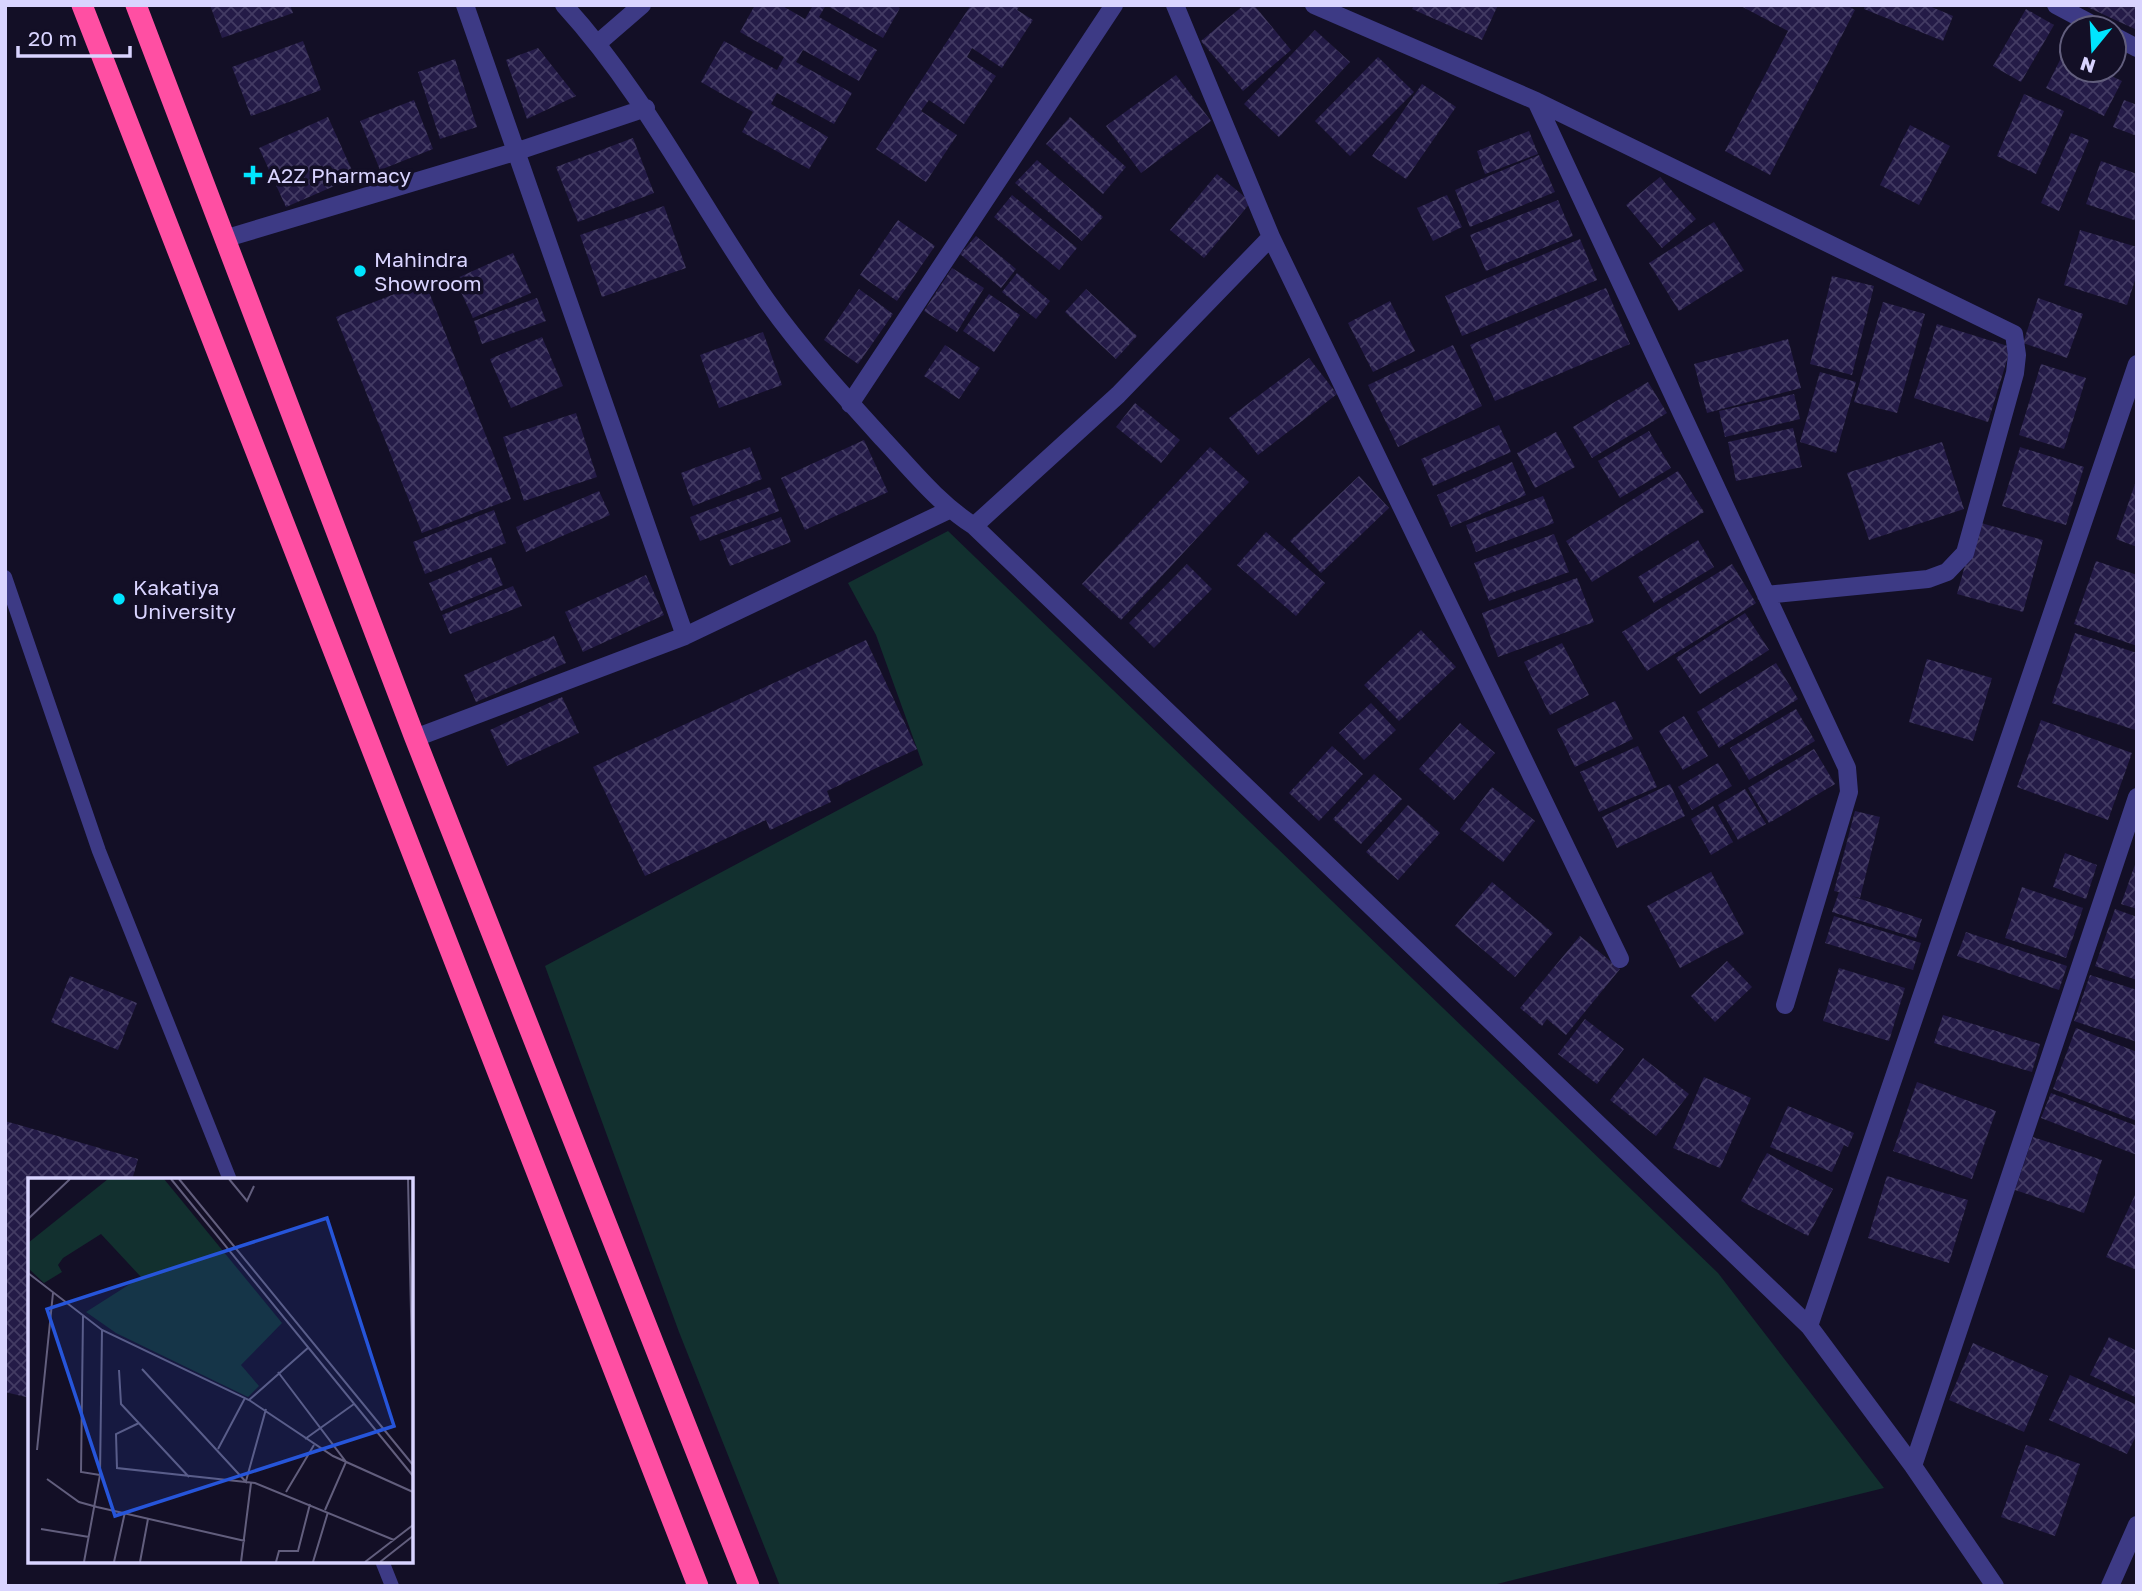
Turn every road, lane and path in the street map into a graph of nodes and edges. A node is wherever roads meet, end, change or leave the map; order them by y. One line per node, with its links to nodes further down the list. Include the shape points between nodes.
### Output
1 (82, 5): 32 (highway)
2 (136, 5): 14 (highway)
3 (465, 5): 12 (street)
4 (564, 5): 9 (street)
5 (642, 5): 9 (street)
6 (1114, 5): 16 (street)
7 (1175, 5): 13 (street)
8 (1314, 5): 10 (street)
9 (598, 43): 11 (street)
10 (1536, 102): 20 (street); 20 (street, via 2014,334 2015,373 1965,553 1947,572 1928,579)
11 (646, 108): 12 (street); 16 (street, via 768,302)
12 (518, 151): 14 (street); 21 (street)
13 (1271, 237): 18 (street, via 1118,395); 24 (street)
14 (227, 238): 22 (highway)
15 (2137, 364): 27 (street)
16 (850, 404): 17 (street)
17 (949, 510): 18 (street); 21 (street)
18 (974, 526): 27 (street)
19 (5, 577): 26 (lane, via 99,851)
20 (1766, 595): 25 (street, via 1847,768 1849,792)
21 (685, 636): 22 (street)
22 (415, 738): 33 (highway)
23 (2137, 797): 28 (street)
24 (1620, 959)
25 (1785, 1005)
26 (229, 1178)
27 (1809, 1326): 28 (street)
28 (1913, 1466): 34 (street)
29 (2137, 1525): 35 (street)
30 (383, 1563): 31 (lane)
31 (392, 1586)
32 (698, 1586)
33 (749, 1586)
34 (1995, 1586)
35 (2110, 1586)

